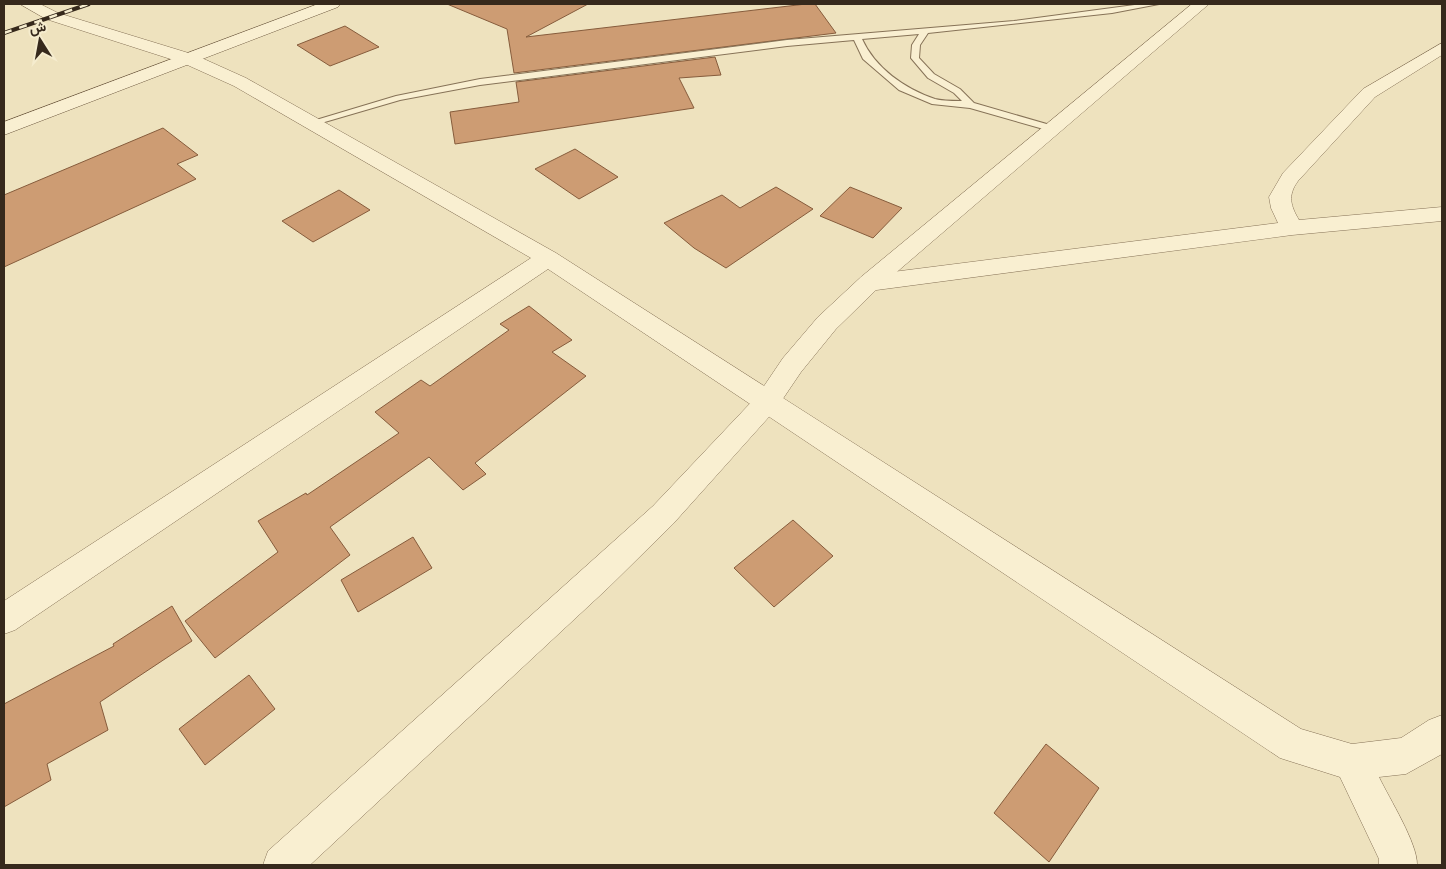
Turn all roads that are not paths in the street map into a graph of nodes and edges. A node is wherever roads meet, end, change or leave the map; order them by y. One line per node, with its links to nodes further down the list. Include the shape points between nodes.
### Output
1 (28, 4): 9 (street, via 52,16)
2 (293, 4): 9 (street)
3 (332, 4): 9 (street)
4 (1155, 4): 6 (lane, via 1092,14)
5 (1201, 4): 14 (street)
6 (925, 31): 7 (lane); 10 (lane, via 916,44 915,58 931,76 957,91)
7 (857, 37): 10 (lane, via 866,57 902,88 935,102); 12 (lane, via 480,82 399,98)
8 (1442, 48): 16 (street, via 1369,93 1290,177 1279,192 1279,202)
9 (177, 55): 11 (street); 12 (street, via 240,82); 13 (street)
10 (971, 105): 14 (lane)
11 (4, 113)
12 (312, 123): 17 (street)
13 (4, 129)
14 (1054, 129): 18 (street)
15 (1442, 214): 16 (street)
16 (1292, 228): 18 (street)
17 (548, 258): 19 (street); 20 (street)
18 (868, 283): 19 (street, via 827,323)
19 (767, 402): 22 (street, via 1293,745); 23 (street, via 663,515)
20 (4, 619)
21 (1442, 733): 22 (street, via 1406,756)
22 (1352, 762): 24 (street, via 1398,857)
23 (282, 865)
24 (1398, 865)

